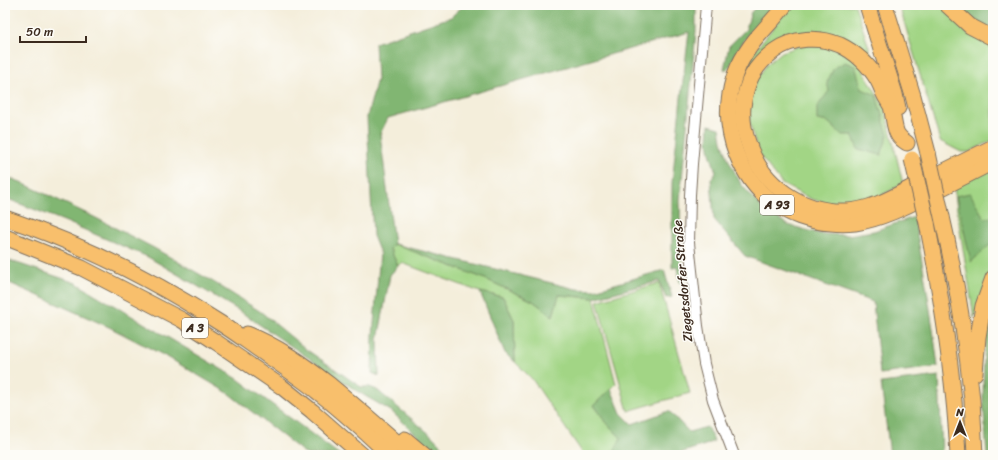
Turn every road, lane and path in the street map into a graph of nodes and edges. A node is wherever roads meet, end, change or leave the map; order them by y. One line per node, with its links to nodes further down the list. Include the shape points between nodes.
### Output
1 (706, 5): 20 (street, Ziegetsdorfer Straße, via 689,202 689,243 704,364 713,400)
2 (785, 5): 9 (highway, A 93, via 741,61 730,93 729,107 732,141 741,165 756,187 772,202 808,220 822,223 854,223 883,216)
3 (867, 5): 7 (highway, A 93, via 895,94)
4 (885, 5): 15 (highway, bridge, via 928,153 953,264)
5 (947, 5): 6 (highway, via 970,26)
6 (993, 38)
7 (907, 143): 8 (highway, A 93, via 897,135 890,106 878,80 854,53 840,45 821,39 807,39 780,46 757,66 749,81 744,96 743,115 744,132 751,154 772,183 787,195 807,205 827,210 847,211 865,208); 21 (highway, A 93, bridge, via 936,267 949,355)
8 (993, 147)
9 (993, 162)
10 (5, 218): 13 (highway, A 3, via 109,261)
11 (5, 237): 16 (highway, A 3, via 82,268 182,320 282,387)
12 (993, 278): 15 (highway, via 983,306)
13 (220, 323): 14 (highway, A 3, via 274,346); 17 (highway, A 3, via 319,392)
14 (340, 394): 18 (highway, A 3); 19 (highway, A 3, via 371,413)
15 (972, 400): 22 (highway)
16 (362, 455)
17 (390, 455)
18 (411, 455)
19 (424, 455)
20 (734, 455)
21 (958, 455)
22 (975, 455)

